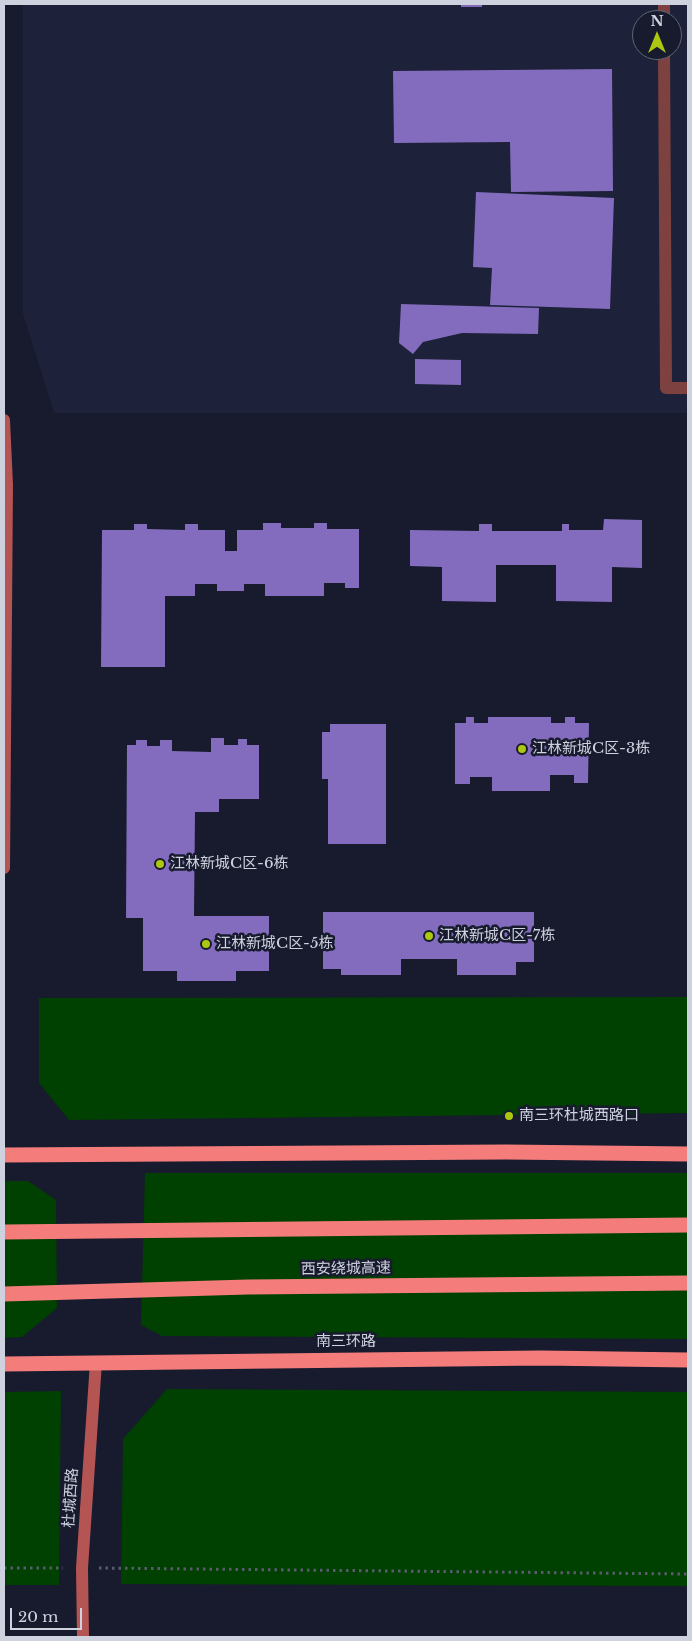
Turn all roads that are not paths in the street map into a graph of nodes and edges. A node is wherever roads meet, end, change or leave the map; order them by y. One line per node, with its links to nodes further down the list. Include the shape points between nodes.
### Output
1 (664, 60): 2 (street, via 666,388)
2 (688, 388)
3 (4, 420): 4 (street, via 7,485)
4 (4, 868)
5 (688, 1154): 6 (highway)
6 (4, 1155)
7 (688, 1225): 8 (highway)
8 (4, 1232)
9 (688, 1282): 10 (highway, 西安绕城高速, via 248,1287)
10 (4, 1294)
11 (688, 1360): 12 (highway, 南三环路, via 531,1358)
12 (96, 1362): 13 (highway, 南三环路); 14 (street, 杜城西路, via 82,1568)
13 (4, 1364)
14 (82, 1637)

